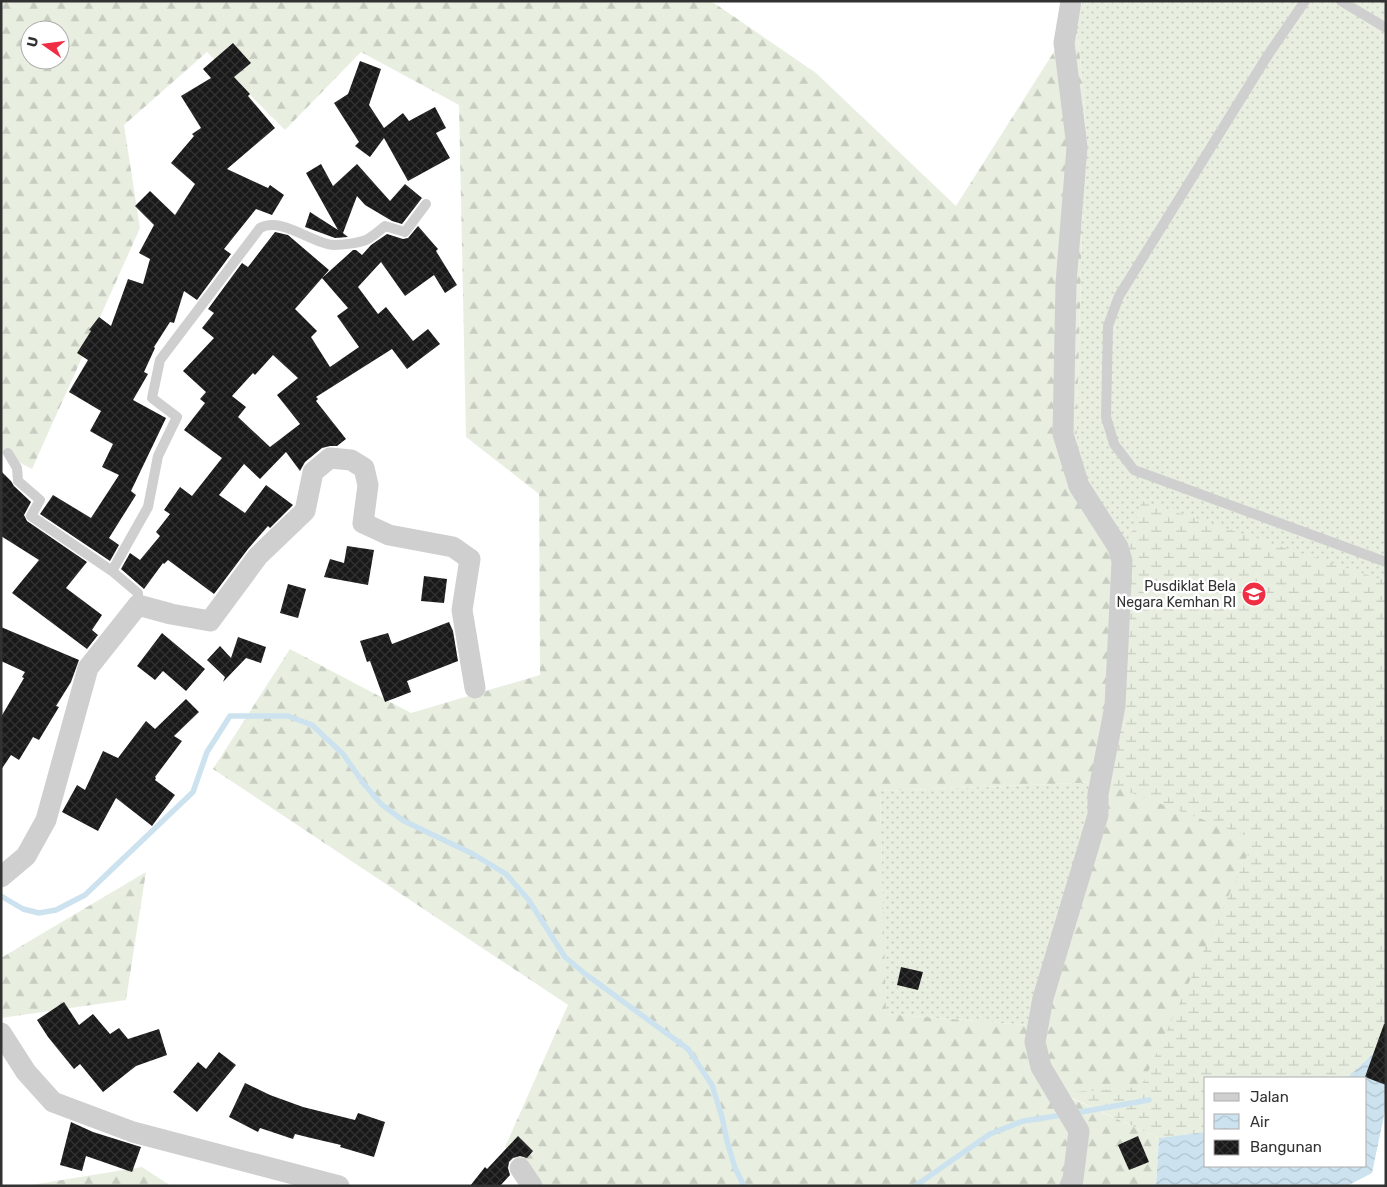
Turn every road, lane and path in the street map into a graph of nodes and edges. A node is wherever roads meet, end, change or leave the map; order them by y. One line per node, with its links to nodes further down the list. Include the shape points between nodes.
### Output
1 (1071, 1): 16 (street, via 1064,43 1077,147 1066,283 1063,434 1079,486 1118,546 1122,561 1114,706 1098,794 1098,815 1043,998 1035,1042 1041,1067 1079,1131)
2 (1305, 1): 7 (lane, via 1119,296 1108,326 1106,417 1114,444 1134,470)
3 (1341, 1): 4 (lane)
4 (1386, 28)
5 (426, 204): 8 (lane, via 405,232 385,226 365,240 347,243 333,245 278,225 260,228 160,360 152,398 177,417 158,456 148,507)
6 (8, 453): 8 (lane, via 17,468 18,481 40,500 31,516)
7 (1386, 562)
8 (112, 571): 9 (lane, via 138,593)
9 (138, 605): 10 (street, via 210,621 258,556 305,511 313,472 330,458 351,460 364,468 368,486 362,523 389,535 453,547 470,559 462,610); 11 (street, via 88,668 46,820 26,856)
10 (475, 688)
11 (1, 877)
12 (1, 1033): 14 (street, via 26,1072 53,1102 133,1132)
13 (520, 1168): 15 (street)
14 (339, 1186)
15 (532, 1186)
16 (1070, 1186)

